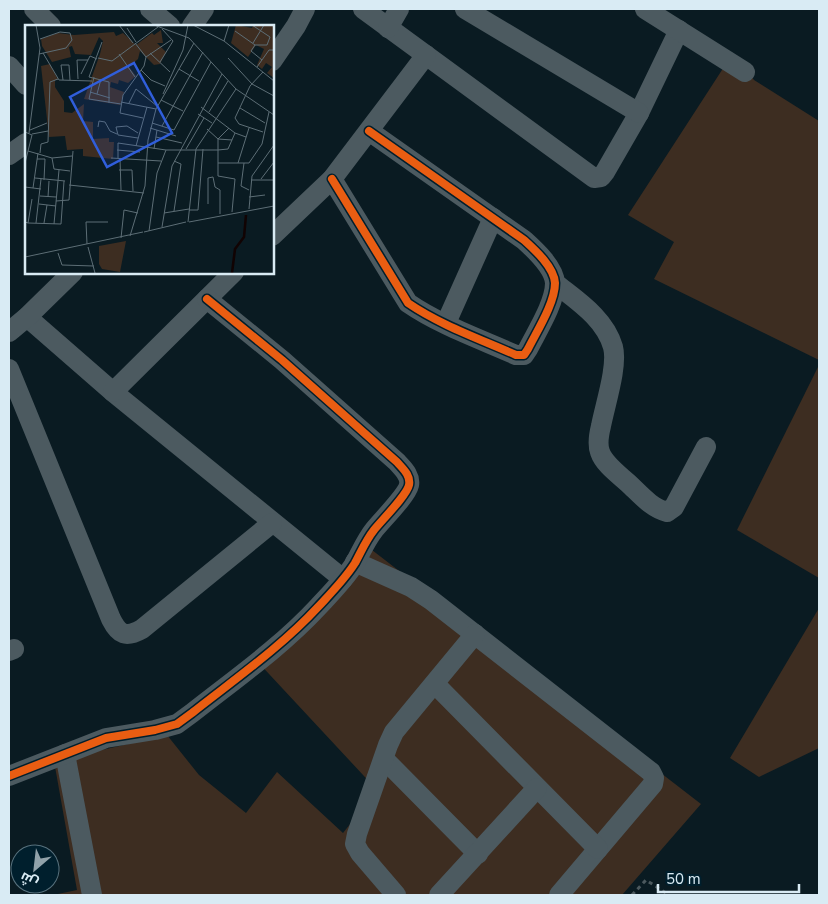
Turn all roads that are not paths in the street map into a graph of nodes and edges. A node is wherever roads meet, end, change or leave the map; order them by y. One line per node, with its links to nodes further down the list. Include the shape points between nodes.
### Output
1 (34, 9): 9 (street)
2 (150, 9): 10 (street)
3 (204, 9): 11 (street)
4 (305, 9): 15 (street)
5 (363, 9): 12 (street)
6 (399, 9): 12 (street)
7 (465, 9): 19 (street)
8 (653, 11): 13 (street)
9 (50, 25)
10 (169, 25)
11 (193, 25)
12 (388, 28): 14 (street)
13 (679, 30): 17 (street); 19 (street)
14 (426, 55): 19 (street, via 594,178 606,172); 20 (street)
15 (274, 58)
16 (9, 66): 18 (street)
17 (745, 72)
18 (25, 84)
19 (638, 113)
20 (369, 131): 23 (street); 24 (street)
21 (25, 144): 22 (street)
22 (9, 155)
23 (332, 179): 25 (street); 31 (street, via 408,303)
24 (493, 218): 28 (street, via 539,253); 31 (street)
25 (274, 234)
26 (71, 274): 30 (street)
27 (232, 274): 29 (street)
28 (555, 283): 31 (street, via 547,310 524,355 516,355); 35 (street, via 598,319 613,348 614,364 598,438 600,452 606,462 650,504 667,512 674,507)
29 (207, 298): 34 (street); 37 (street, via 311,386 407,474 409,484 404,494 373,530)
30 (27, 317): 32 (street); 34 (street)
31 (446, 323)
32 (9, 332)
33 (9, 369): 36 (street, via 111,619 116,629 124,634 142,629)
34 (113, 392): 36 (street)
35 (706, 448)
36 (272, 523): 38 (street)
37 (355, 562): 38 (street); 39 (street, via 411,587)
38 (343, 579): 41 (street, via 283,640 177,724 106,738)
39 (475, 634): 40 (street); 45 (street, via 651,772 653,784)
40 (435, 684): 42 (street, via 394,732); 44 (street)
41 (65, 754): 43 (street); 47 (street)
42 (384, 759): 46 (street); 48 (street, via 355,844)
43 (9, 776)
44 (537, 788): 45 (street); 46 (street)
45 (598, 849): 50 (street)
46 (478, 854): 49 (street)
47 (92, 895)
48 (396, 895)
49 (440, 895)
50 (560, 895)

